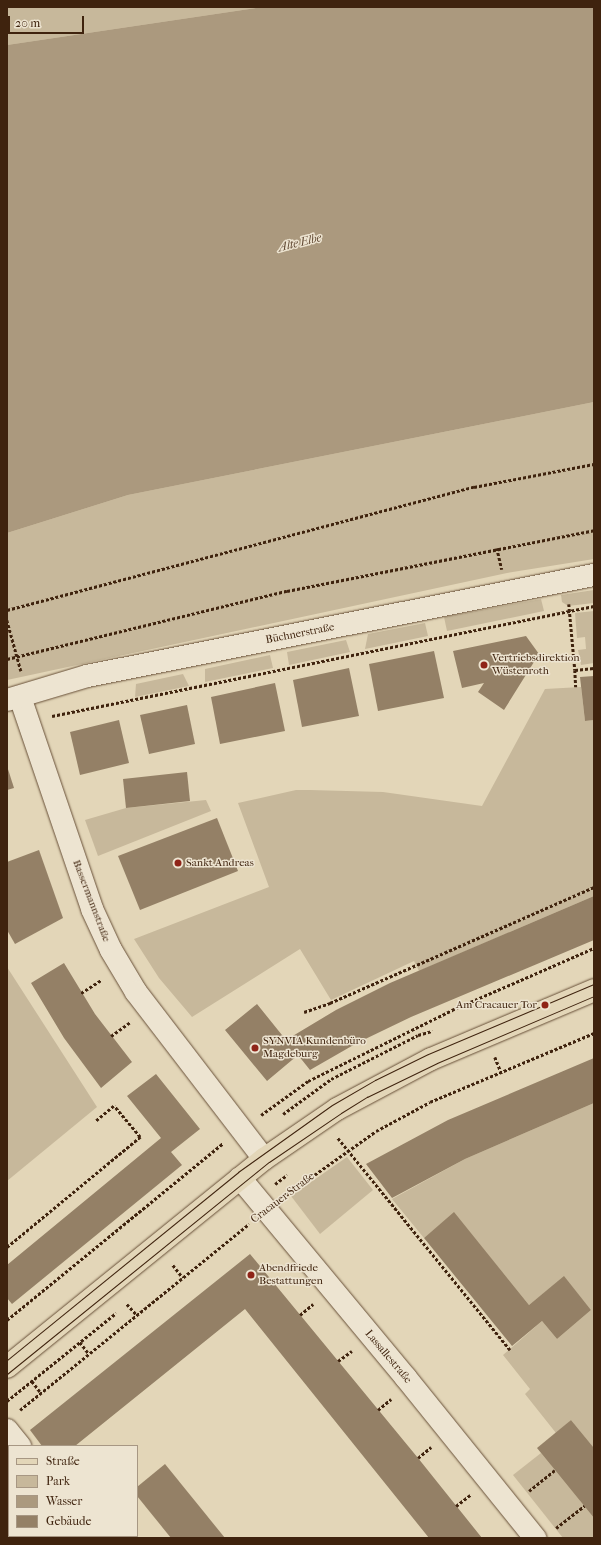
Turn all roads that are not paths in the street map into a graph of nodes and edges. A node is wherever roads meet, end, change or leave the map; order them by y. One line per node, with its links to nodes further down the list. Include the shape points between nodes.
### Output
1 (594, 575): 2 (street, Büchnerstraße, via 87,676)
2 (13, 698): 4 (street, Bassermannstraße, via 28,721 92,910 111,950 136,992)
3 (594, 990): 4 (main road, via 397,1076 337,1109)
4 (264, 1159): 5 (main road)
5 (240, 1178): 6 (main road); 9 (street, Lassallestraße, via 406,1378)
6 (8, 1365)
7 (11, 1422): 8 (street)
8 (20, 1445)
9 (544, 1534)

